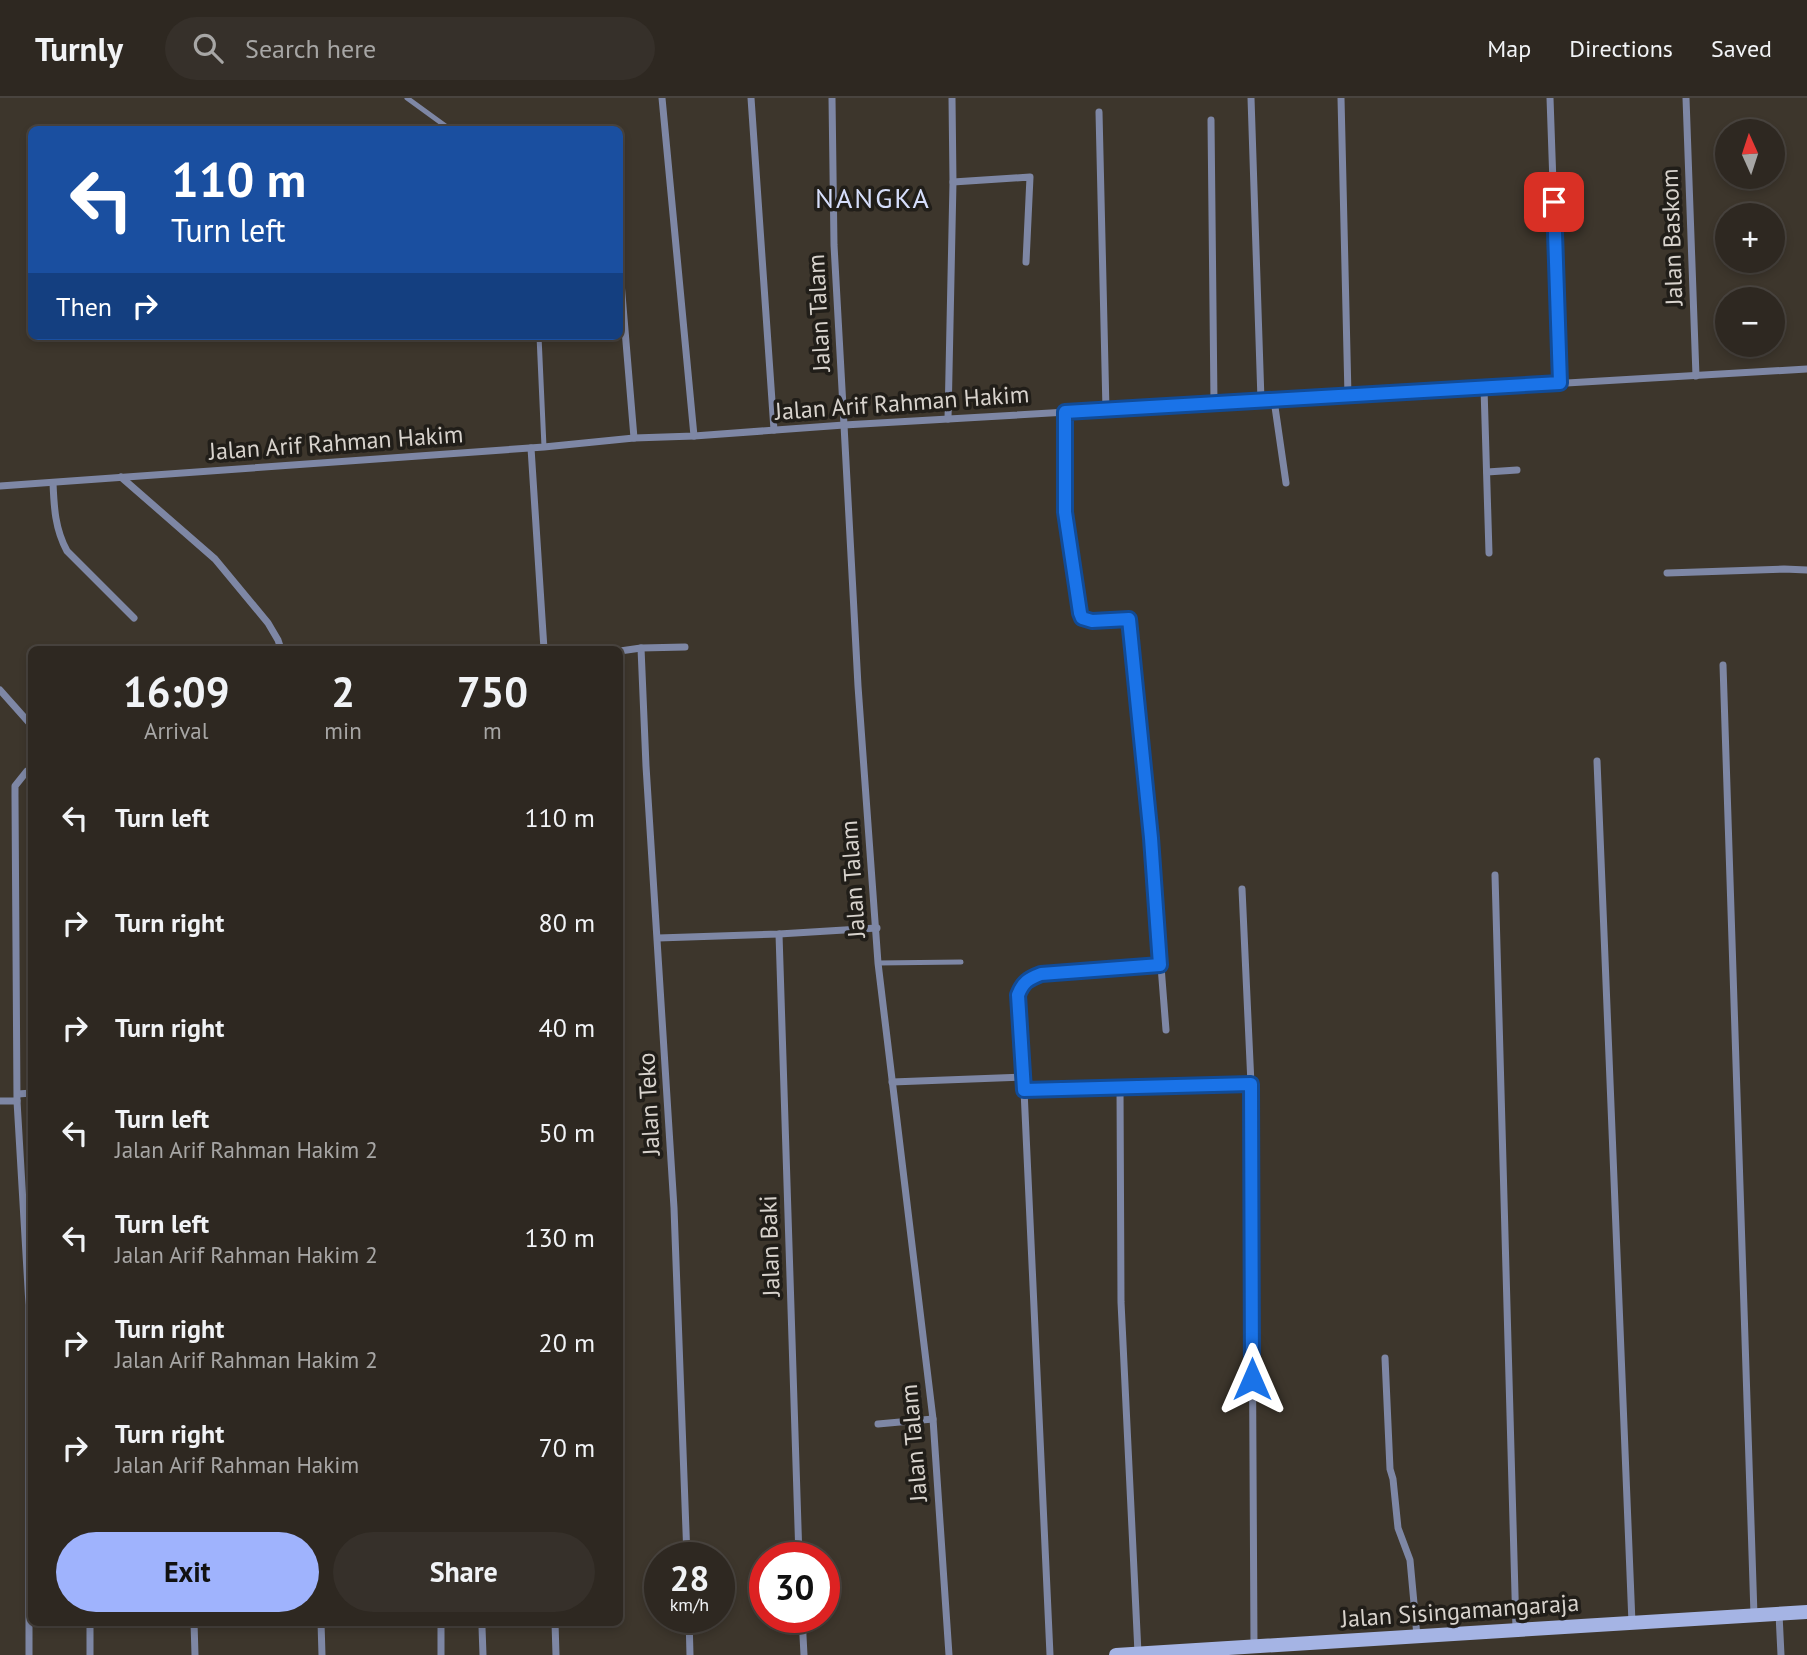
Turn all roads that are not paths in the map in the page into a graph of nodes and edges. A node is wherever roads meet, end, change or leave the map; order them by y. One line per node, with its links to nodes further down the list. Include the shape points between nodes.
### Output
1 (407, 98): 12 (lane)
2 (662, 98): 30 (street)
3 (751, 98): 29 (street)
4 (832, 98): 28 (street, Jalan Talam)
5 (952, 98): 13 (street)
6 (1251, 98): 22 (street)
7 (1341, 98): 21 (street)
8 (1550, 98): 19 (street)
9 (1686, 98): 18 (street, Jalan Baskom)
10 (1099, 112): 25 (street)
11 (1211, 120): 24 (street)
12 (446, 126)
13 (953, 182): 14 (street, via 1030,177); 27 (street)
14 (1026, 262)
15 (623, 306): 31 (street)
16 (539, 340): 32 (lane)
17 (1807, 369): 18 (street, Jalan Arif Rahman Hakim)
18 (1696, 376): 19 (street, Jalan Arif Rahman Hakim)
19 (1560, 383): 20 (street, Jalan Arif Rahman Hakim)
20 (1484, 388): 21 (street, Jalan Arif Rahman Hakim); 35 (street)
21 (1348, 396): 23 (street, Jalan Arif Rahman Hakim)
22 (1261, 400): 23 (street, Jalan Arif Rahman Hakim); 24 (street, Jalan Arif Rahman Hakim)
23 (1274, 400): 38 (street)
24 (1214, 403): 25 (street, Jalan Arif Rahman Hakim)
25 (1105, 410): 26 (street, Jalan Arif Rahman Hakim)
26 (1065, 412): 27 (street, Jalan Arif Rahman Hakim); 61 (street, via 1065,512 1080,613 1092,621 1129,619)
27 (948, 419): 28 (street, Jalan Arif Rahman Hakim)
28 (844, 425): 29 (street, Jalan Arif Rahman Hakim); 56 (street, Jalan Talam)
29 (774, 430): 30 (street, Jalan Arif Rahman Hakim)
30 (694, 436): 31 (street, Jalan Arif Rahman Hakim)
31 (634, 438): 32 (street, Jalan Arif Rahman Hakim)
32 (544, 447): 33 (street, Jalan Arif Rahman Hakim)
33 (531, 448): 36 (street, Jalan Arif Rahman Hakim); 45 (street)
34 (1517, 470): 35 (street)
35 (1487, 472): 40 (street)
36 (121, 477): 37 (street, Jalan Arif Rahman Hakim); 44 (street, via 215,559 268,623)
37 (53, 482): 39 (street, Jalan Arif Rahman Hakim); 43 (street, via 55,521 66,551)
38 (1286, 483)
39 (0, 486)
40 (1489, 553)
41 (1807, 570): 42 (street)
42 (1668, 573)
43 (134, 618)
44 (280, 646)
45 (544, 646)
46 (685, 647): 47 (street)
47 (641, 648): 48 (street); 58 (street, Jalan Teko)
48 (623, 651)
49 (1723, 665): 79 (street)
50 (0, 690): 51 (street)
51 (28, 722)
52 (1597, 761): 80 (street)
53 (28, 771): 69 (street, via 15,786)
54 (1495, 875): 88 (street)
55 (1242, 889): 65 (street)
56 (877, 929): 57 (street); 60 (street, Jalan Talam)
57 (779, 934): 58 (street); 76 (street, Jalan Baki)
58 (658, 938): 75 (street, Jalan Teko)
59 (961, 962): 60 (lane)
60 (878, 963): 64 (street, Jalan Talam)
61 (1160, 965): 62 (street); 63 (street, via 1041,974 1028,979 1018,995)
62 (1166, 1030)
63 (1024, 1077): 64 (street); 67 (street)
64 (892, 1082): 73 (street, Jalan Talam)
65 (1251, 1084): 66 (street); 92 (street)
66 (1120, 1087): 67 (street); 93 (street, via 1121,1302)
67 (1024, 1090): 104 (street)
68 (28, 1094): 69 (street)
69 (18, 1097): 70 (street); 71 (street)
70 (0, 1101)
71 (28, 1287)
72 (1385, 1358): 91 (street, via 1390,1469 1398,1528 1410,1560)
73 (933, 1419): 74 (street); 103 (street, Jalan Talam)
74 (878, 1424)
75 (686, 1542)
76 (798, 1542)
77 (1807, 1612): 78 (street, Jalan Sisingamangaraja)
78 (1779, 1614): 79 (street, Jalan Sisingamangaraja); 106 (street)
79 (1754, 1616): 80 (street, Jalan Sisingamangaraja)
80 (1632, 1623): 88 (street, Jalan Sisingamangaraja)
81 (29, 1626): 94 (street)
82 (90, 1626): 95 (street)
83 (194, 1626): 96 (street)
84 (321, 1626): 97 (street)
85 (441, 1626): 98 (street)
86 (481, 1626): 99 (street)
87 (555, 1626): 100 (street)
88 (1516, 1630): 91 (street, Jalan Sisingamangaraja)
89 (689, 1633): 101 (street)
90 (803, 1633): 102 (street)
91 (1417, 1637): 92 (street, Jalan Sisingamangaraja)
92 (1254, 1647): 93 (street, Jalan Sisingamangaraja)
93 (1139, 1654): 105 (street, Jalan Sisingamangaraja)
94 (29, 1655)
95 (90, 1655)
96 (195, 1655)
97 (322, 1655)
98 (441, 1655)
99 (483, 1655)
100 (556, 1655)
101 (690, 1655)
102 (804, 1655)
103 (949, 1655)
104 (1050, 1655)
105 (1116, 1655)
106 (1781, 1655)

